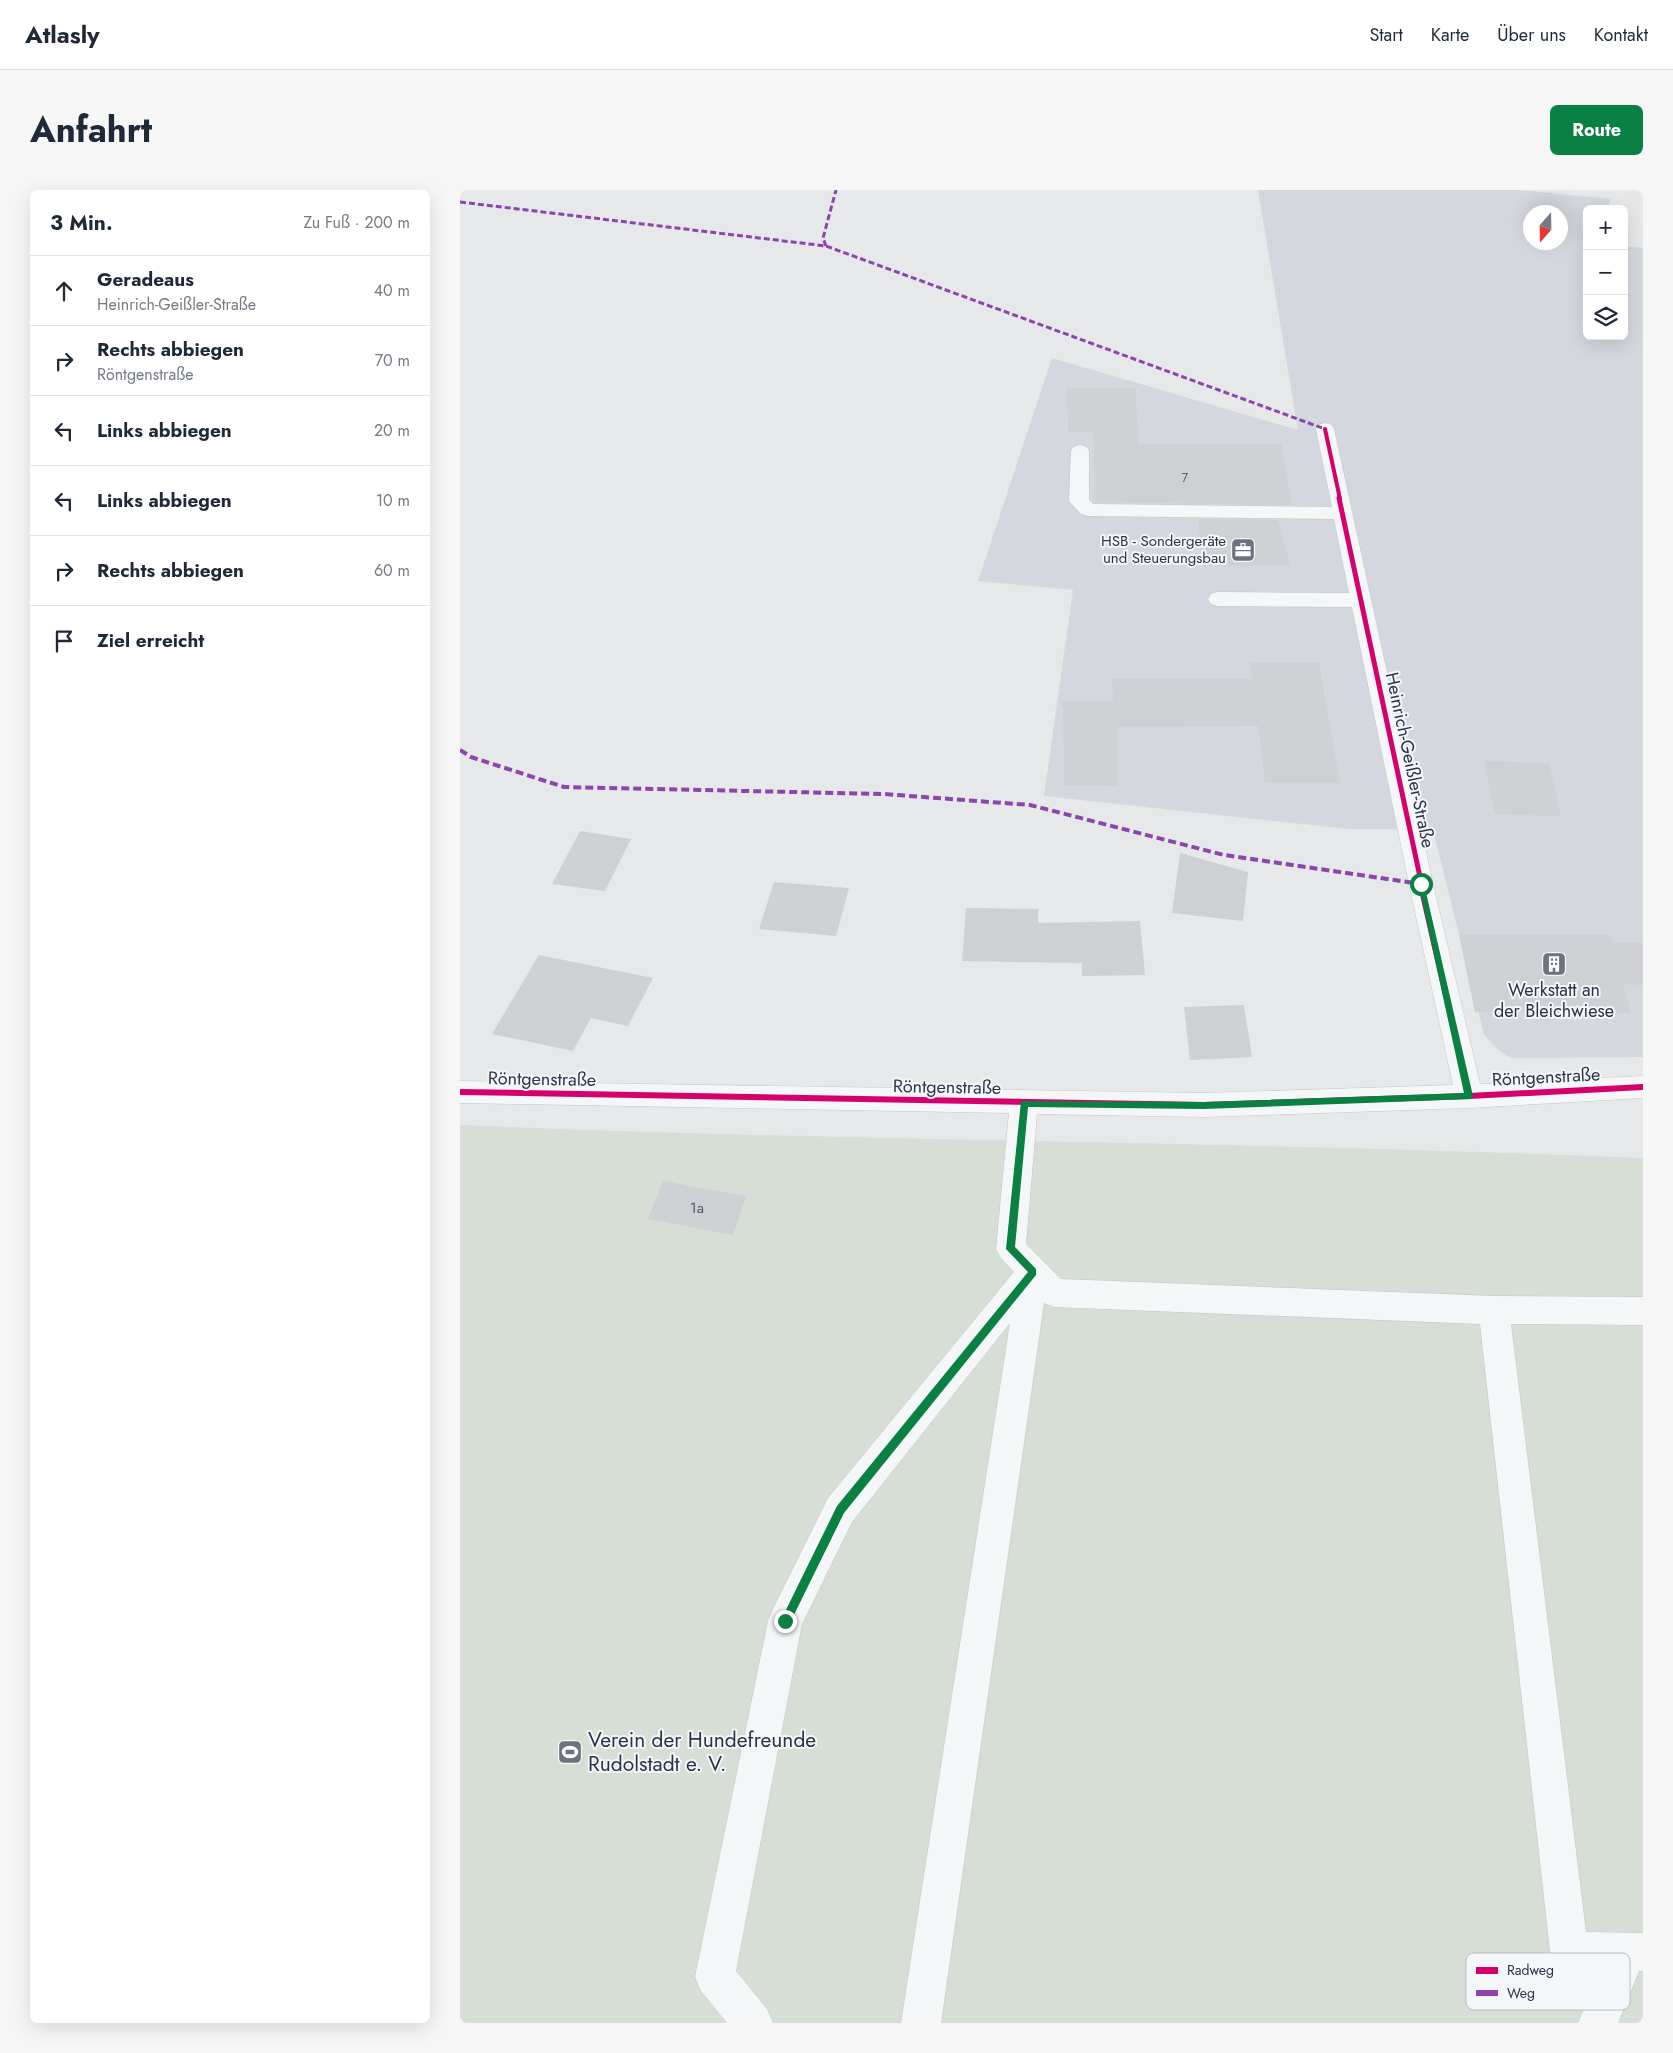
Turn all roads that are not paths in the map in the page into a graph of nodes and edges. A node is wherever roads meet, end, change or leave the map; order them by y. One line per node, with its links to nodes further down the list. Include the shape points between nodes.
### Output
1 (1325, 429): 3 (street, Heinrich-Geißler-Straße)
2 (1080, 450): 3 (street, via 1079,500 1088,510)
3 (1343, 513): 5 (street, Heinrich-Geißler-Straße)
4 (1218, 599): 5 (street)
5 (1362, 600): 8 (street, Heinrich-Geißler-Straße)
6 (1643, 1087): 8 (street, Röntgenstraße)
7 (460, 1092): 9 (street, Röntgenstraße)
8 (1469, 1096): 9 (street, Röntgenstraße, via 1204,1106)
9 (1024, 1103): 10 (street, via 1011,1249)
10 (1033, 1272): 11 (street, via 1054,1293); 16 (street, via 840,1510 785,1621 715,1977); 17 (street)
11 (1494, 1310): 12 (street); 13 (street, via 1569,1951)
12 (1643, 1311)
13 (1636, 1952): 14 (street)
14 (1630, 1963)
15 (1605, 2010): 18 (street)
16 (753, 2023)
17 (922, 2023)
18 (1598, 2023)

